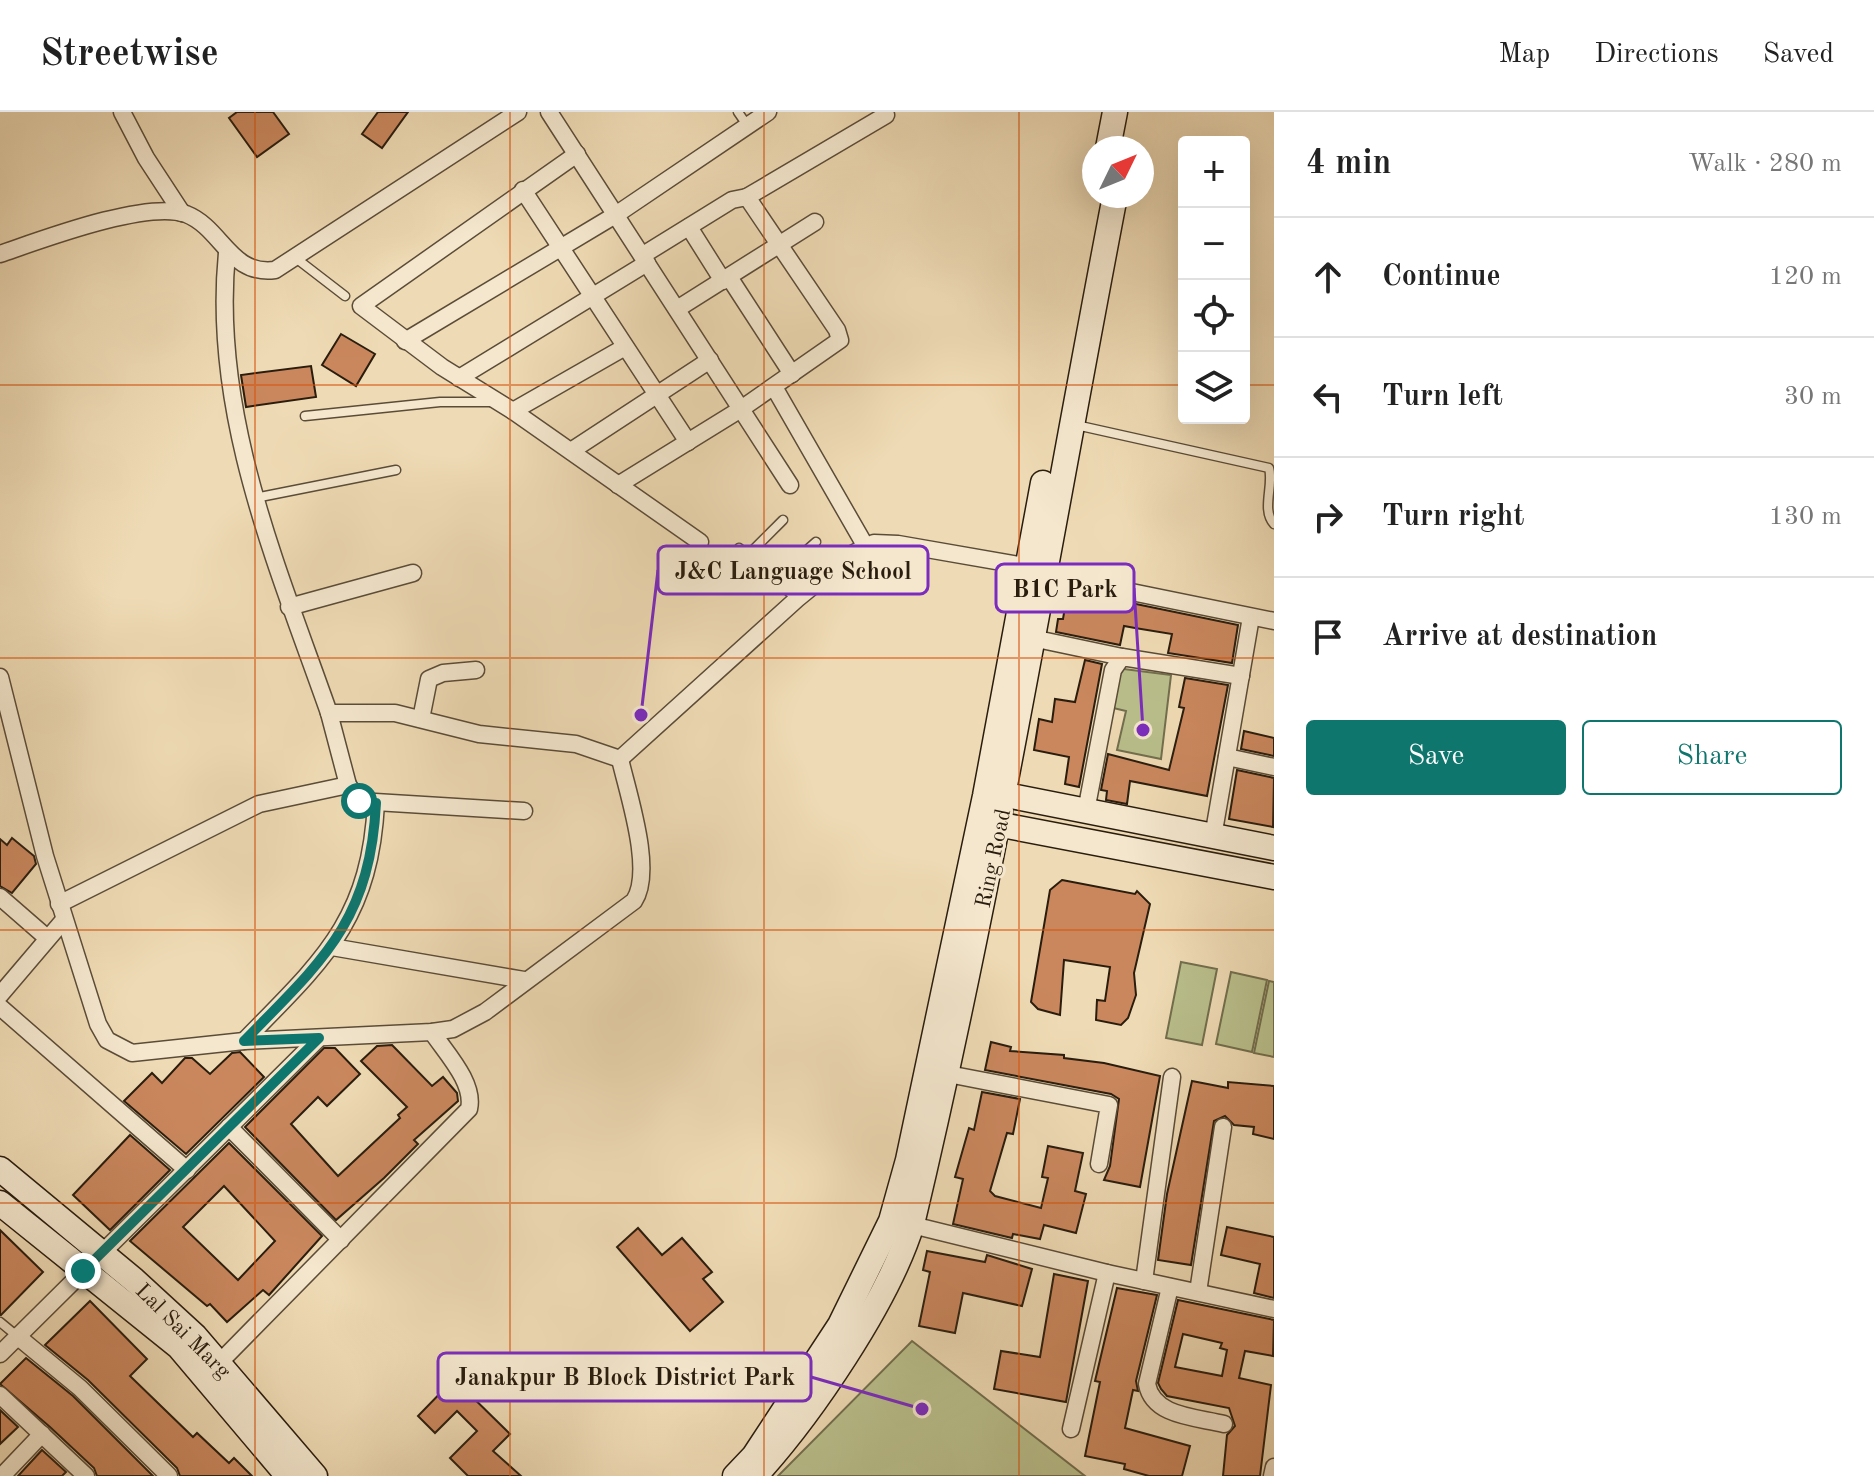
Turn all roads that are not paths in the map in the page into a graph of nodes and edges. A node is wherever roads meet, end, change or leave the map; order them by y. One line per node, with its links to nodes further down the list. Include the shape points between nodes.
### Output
1 (122, 112): 16 (street)
2 (518, 112): 24 (street)
3 (549, 112): 11 (street)
4 (768, 112): 8 (street)
5 (1115, 112): 9 (street)
6 (1132, 112): 10 (street)
7 (886, 115): 13 (street)
8 (743, 119): 17 (street)
9 (1110, 136)
10 (1127, 136)
11 (577, 154): 12 (street); 17 (street)
12 (523, 190): 21 (street); 30 (street, via 361,306)
13 (747, 197): 19 (street, via 732,200); 20 (street)
14 (1097, 208): 55 (street, Ring Road)
15 (1113, 208): 41 (street, Ring Road)
16 (182, 213): 22 (street, via 206,223); 23 (street, via 157,210 108,221)
17 (617, 214): 21 (street); 25 (street)
18 (815, 222): 20 (street)
19 (689, 227): 25 (street); 26 (street)
20 (781, 244): 26 (street); 33 (street, via 840,335 837,344)
21 (559, 249): 28 (street); 30 (street)
22 (227, 253): 24 (street, via 261,272); 47 (street, via 223,315)
23 (0, 254)
24 (297, 259): 27 (lane)
25 (645, 259): 28 (street); 29 (street)
26 (726, 279): 29 (street); 33 (street)
27 (345, 296)
28 (591, 297): 31 (street); 34 (street)
29 (677, 309): 32 (street)
30 (405, 341): 34 (street)
31 (625, 347): 36 (street); 39 (street)
32 (710, 360): 36 (street); 38 (street)
33 (792, 374): 35 (street)
34 (459, 378): 37 (street)
35 (774, 387): 38 (street); 52 (street)
36 (657, 396): 42 (street); 43 (street)
37 (497, 402): 39 (street); 40 (lane, via 440,402)
38 (741, 409): 42 (street); 46 (street)
39 (513, 411): 43 (street)
40 (305, 416)
41 (1071, 424): 49 (lane, via 1269,468 1268,513); 55 (street, Ring Road)
42 (688, 442): 45 (street)
43 (571, 451): 45 (street)
44 (396, 470): 47 (lane)
45 (618, 485): 50 (street)
46 (790, 485)
47 (254, 498): 59 (street)
48 (783, 520): 54 (lane)
49 (1274, 524)
50 (700, 542)
51 (816, 542): 57 (lane)
52 (866, 547): 55 (street, via 898,544); 58 (street)
53 (739, 548): 54 (lane)
54 (747, 556): 57 (lane)
55 (1043, 572): 60 (street); 62 (street, Ring Road); 73 (street, Ring Road)
56 (413, 573): 59 (street)
57 (774, 579): 58 (lane)
58 (797, 599): 70 (street)
59 (289, 607): 67 (street)
60 (1251, 617): 61 (street); 65 (street)
61 (1274, 621)
62 (1032, 638): 63 (street); 73 (street, Ring Road)
63 (1122, 657): 65 (street); 76 (street, via 1113,670)
64 (476, 670): 68 (street, via 429,679)
65 (1241, 676): 69 (street)
66 (0, 677): 82 (street)
67 (329, 713): 68 (street, via 371,711); 72 (street)
68 (421, 719): 70 (street, via 479,734 576,744)
69 (1227, 757): 71 (street); 78 (street)
70 (620, 759): 85 (street, via 642,889 634,901)
71 (1274, 767)
72 (348, 785): 74 (street, via 359,801); 82 (street, via 286,795 231,815)
73 (995, 795): 76 (street); 77 (street, Ring Road)
74 (376, 803): 75 (street); 84 (street, via 367,874 351,917)
75 (524, 811)
76 (1086, 811): 78 (street)
77 (989, 822): 80 (street); 91 (street, Ring Road); 99 (street, Ring Road, via 908,1160)
78 (1213, 837): 79 (street)
79 (1274, 848)
80 (1274, 877)
81 (0, 897): 83 (street)
82 (61, 912): 83 (street); 90 (street, via 98,1024 119,1049 132,1053)
83 (46, 937): 86 (street)
84 (332, 947): 85 (street); 90 (street)
85 (524, 980): 88 (street, via 485,1012 453,1029)
86 (0, 995)
87 (0, 1007): 97 (street)
88 (432, 1032): 89 (street); 100 (street, via 467,1087 469,1109)
89 (319, 1038): 90 (street); 93 (street)
90 (244, 1041)
91 (948, 1074): 95 (street, via 1109,1105); 99 (street, Ring Road)
92 (1172, 1077): 104 (street)
93 (229, 1127): 97 (street); 100 (street)
94 (1223, 1127): 106 (street)
95 (1099, 1164)
96 (0, 1169): 101 (street, Lal Sai Marg)
97 (187, 1170): 101 (street)
98 (0, 1203): 102 (street, Lal Sai Marg)
99 (901, 1222): 103 (street); 122 (street, Ring Road, via 840,1325 754,1456); 123 (street, Ring Road, via 888,1283 783,1445)
100 (341, 1240): 111 (street)
101 (102, 1254): 102 (street); 111 (street, Lal Sai Marg)
102 (83, 1271): 109 (street); 120 (street, Lal Sai Marg, via 179,1347)
103 (1107, 1273): 104 (street); 114 (street)
104 (1144, 1281): 105 (street)
105 (1170, 1287): 106 (street); 113 (street, via 1147,1384 1149,1397 1160,1408)
106 (1198, 1292): 107 (street)
107 (1274, 1309)
108 (0, 1322): 109 (lane)
109 (17, 1336): 110 (street); 119 (street, via 80,1388)
110 (0, 1354)
111 (219, 1363): 121 (street, Lal Sai Marg)
112 (0, 1395): 115 (street)
113 (1224, 1424)
114 (1071, 1429)
115 (42, 1434): 117 (street); 118 (street)
116 (1274, 1467): 124 (street)
117 (80, 1474)
118 (2, 1476)
119 (169, 1476)
120 (288, 1476)
121 (315, 1476)
122 (735, 1476)
123 (755, 1476)
124 (1272, 1476)

